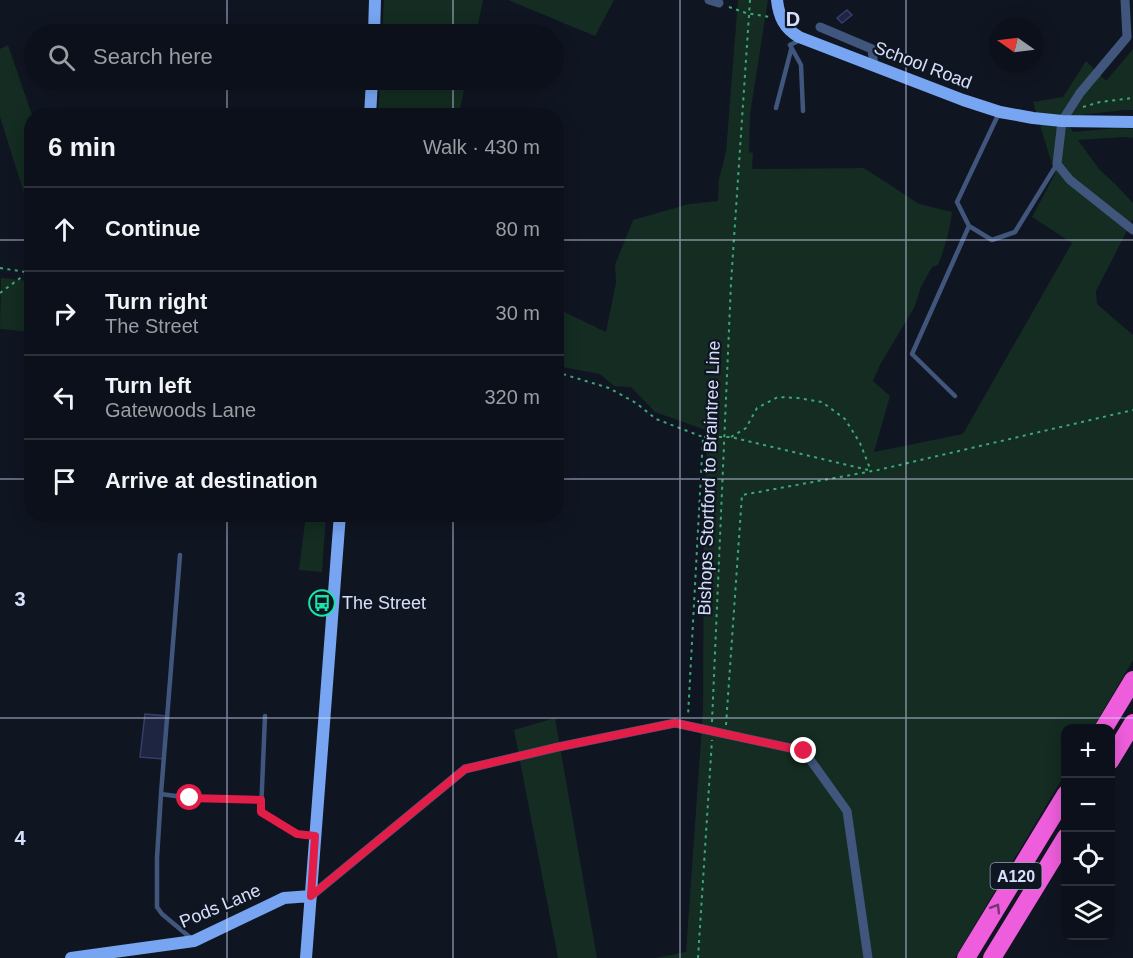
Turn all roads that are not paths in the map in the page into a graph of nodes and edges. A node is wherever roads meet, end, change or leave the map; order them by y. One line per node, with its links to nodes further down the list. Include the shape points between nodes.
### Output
1 (375, 0): 4 (street)
2 (777, 0): 6 (street, School Road, via 781,20)
3 (1125, 0): 14 (street, via 1127,37 1080,93)
4 (374, 24)
5 (820, 27): 8 (street, via 872,49)
6 (803, 39): 7 (lane, via 790,45); 8 (street, School Road)
7 (792, 49): 11 (lane); 12 (lane, via 801,65)
8 (874, 66): 13 (street, School Road)
9 (371, 90): 10 (street)
10 (370, 108)
11 (776, 108)
12 (803, 111)
13 (1000, 112): 14 (street, School Road); 17 (lane, via 957,202)
14 (1066, 117): 15 (street, School Road); 16 (street)
15 (1133, 122)
16 (1057, 164): 17 (lane, via 1015,232 992,240); 18 (street, via 1070,180)
17 (969, 226): 19 (lane, via 912,354)
18 (1133, 230)
19 (955, 396)
20 (339, 522): 30 (street)
21 (180, 555): 27 (lane)
22 (1133, 680): 25 (highway)
23 (265, 716): 28 (lane)
24 (1133, 723): 26 (highway)
25 (1107, 724)
26 (1115, 753)
27 (161, 794): 28 (lane); 34 (lane, via 157,906)
28 (261, 800): 30 (lane, via 261,812 297,834)
29 (1061, 801): 38 (highway, A120, one-way to 29)
30 (315, 836): 32 (street)
31 (1061, 844): 33 (highway, A120)
32 (311, 896): 34 (street, Pods Lane, via 284,898); 36 (street); 37 (street, via 465,769 675,723 804,751 847,811)
33 (1029, 899): 39 (highway, A120); 40 (lane)
34 (194, 941): 35 (street, Pods Lane)
35 (71, 958)
36 (306, 958)
37 (868, 958)
38 (966, 958)
39 (993, 958)
40 (997, 958)

